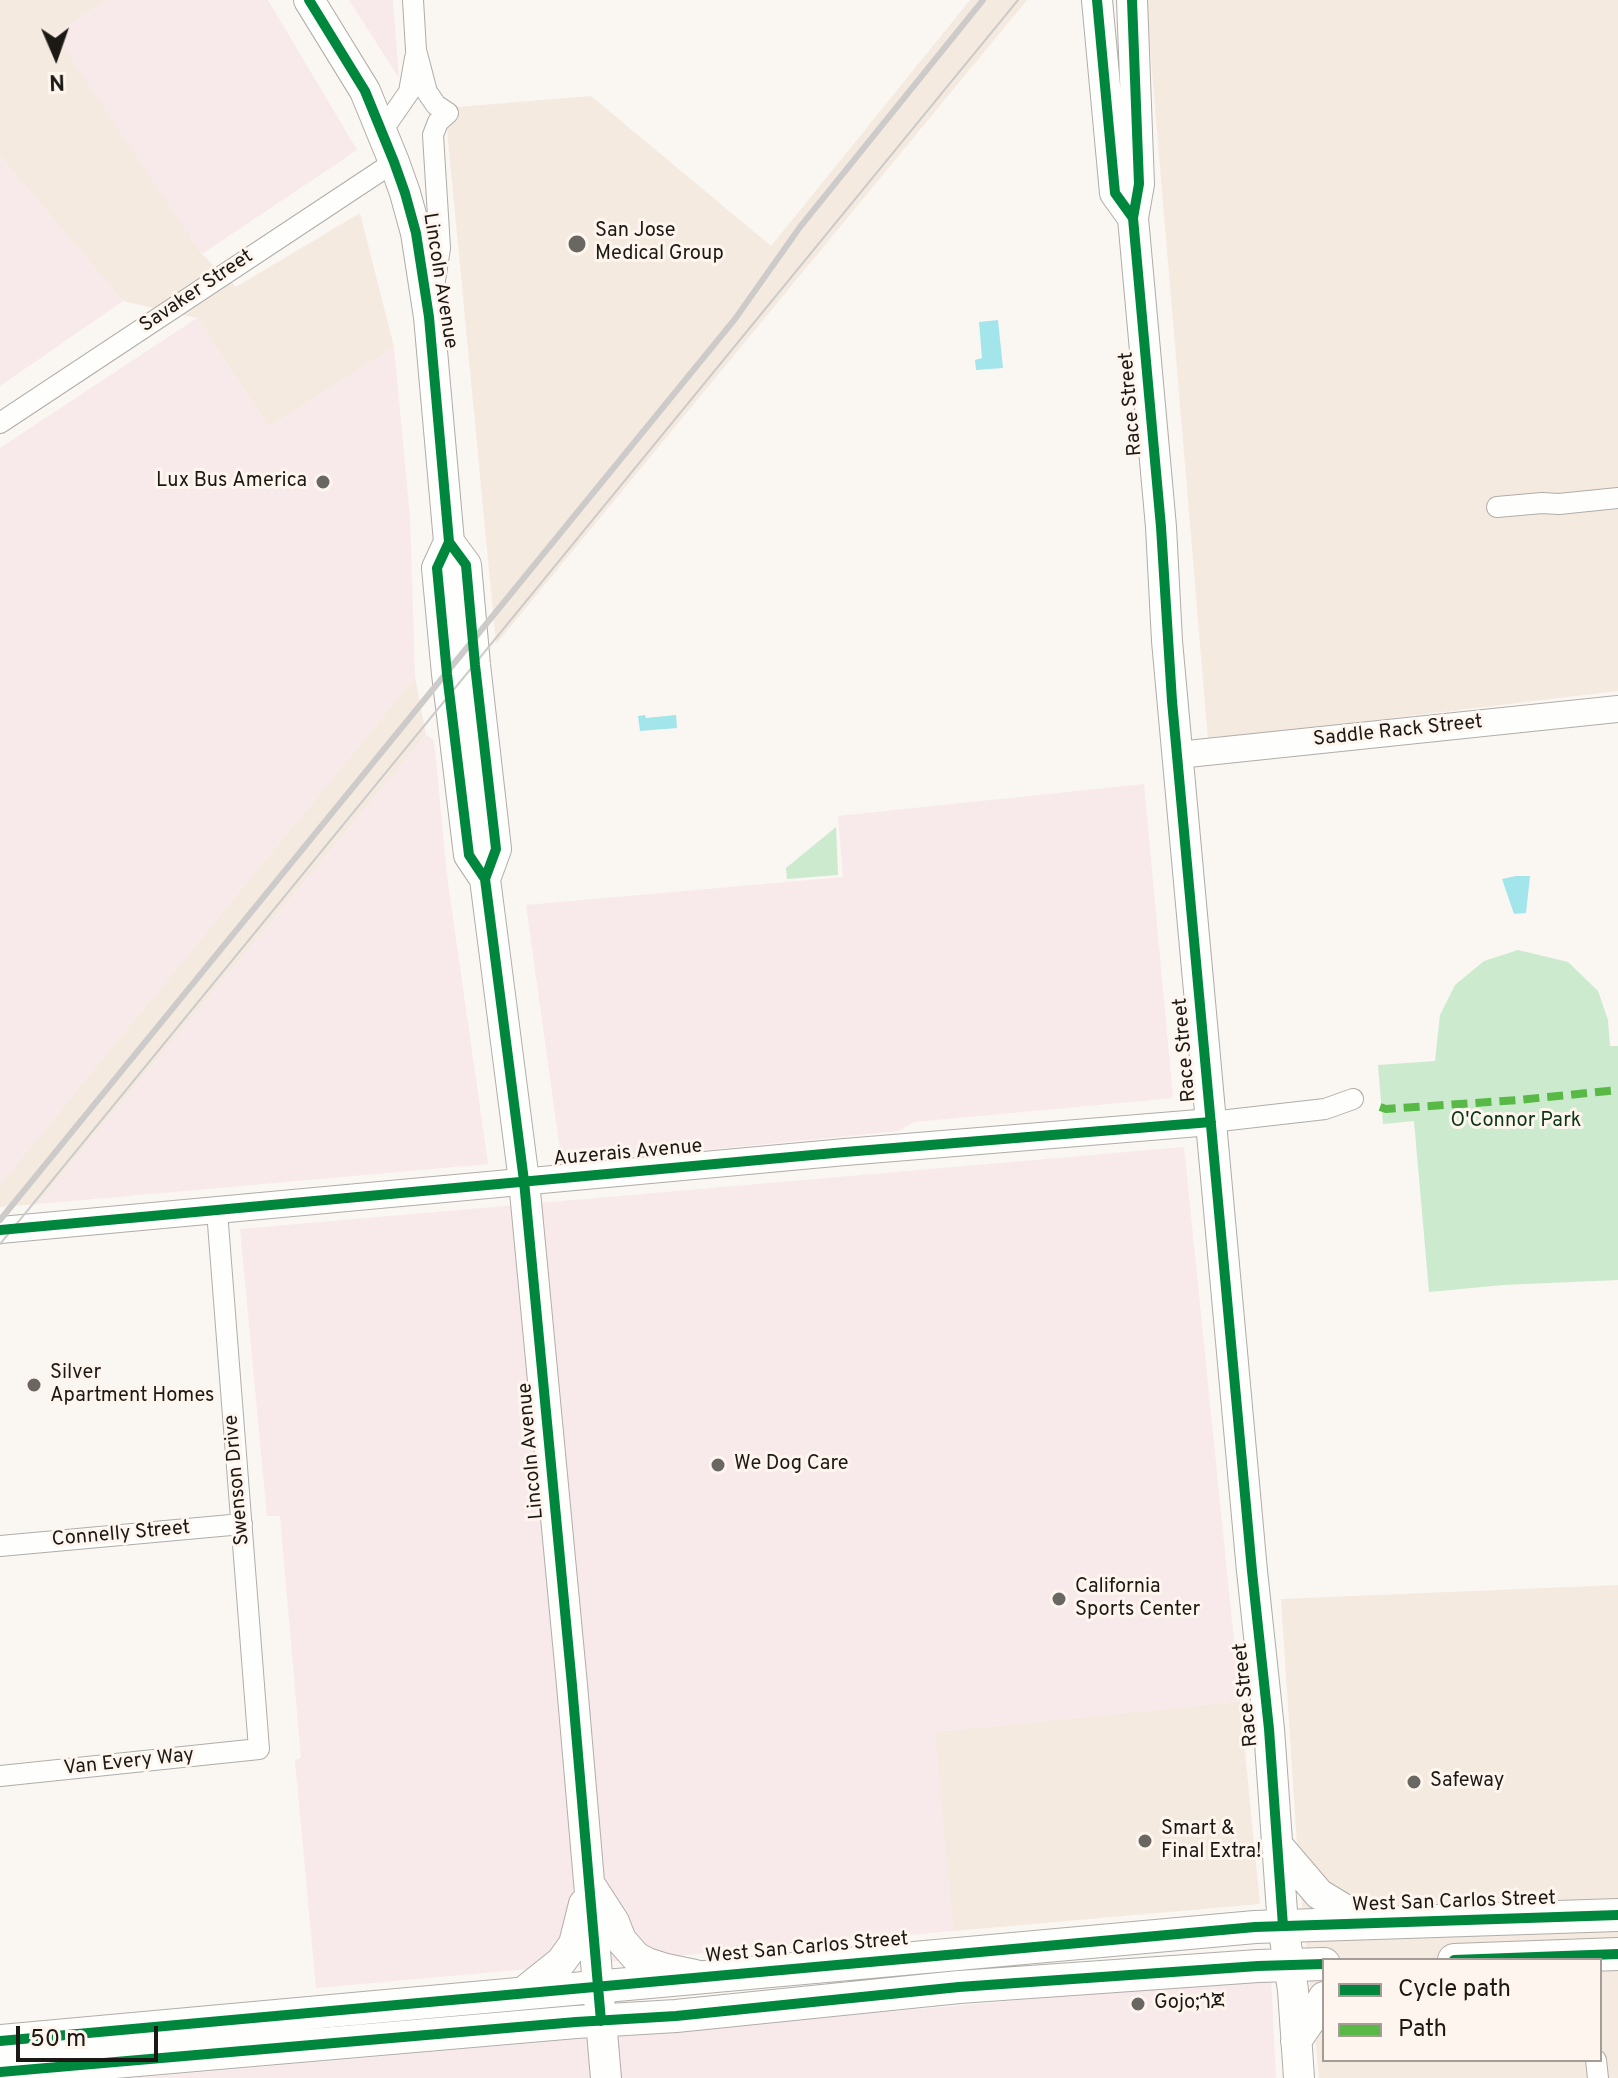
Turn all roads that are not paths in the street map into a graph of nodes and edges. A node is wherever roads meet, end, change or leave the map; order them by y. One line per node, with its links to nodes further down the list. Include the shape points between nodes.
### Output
1 (309, 0): 7 (main road, Lincoln Avenue, via 365,91)
2 (413, 0): 5 (street)
3 (1097, 0): 6 (main road, Race Street)
4 (1132, 0): 8 (main road, Race Street)
5 (416, 50): 7 (street, via 409,92); 11 (street, via 427,92 448,113 433,135 440,248)
6 (1101, 52): 8 (main road, via 1118,61 1124,107); 10 (main road, Race Street, via 1115,193)
7 (382, 131): 9 (main road, Lincoln Avenue)
8 (1138, 145): 10 (main road, Race Street)
9 (394, 162): 11 (main road, Lincoln Avenue, via 416,233); 12 (street, Savaker Street)
10 (1133, 218): 16 (main road, Race Street)
11 (429, 317): 19 (main road, Lincoln Avenue, via 449,542 466,565 496,849 485,879)
12 (0, 423)
13 (1618, 498): 14 (street)
14 (1497, 507)
15 (1618, 709): 16 (street, Saddle Rack Street)
16 (1178, 755): 18 (main road, Race Street)
17 (1353, 1099): 18 (street, Auzerais Avenue, via 1325,1109)
18 (1211, 1122): 19 (street, Auzerais Avenue); 26 (main road, Race Street)
19 (524, 1181): 20 (street, Auzerais Avenue); 27 (main road, Lincoln Avenue)
20 (217, 1211): 21 (street, Auzerais Avenue); 22 (street, Swenson Drive)
21 (0, 1230)
22 (242, 1524): 23 (street, Connelly Street); 24 (street, Swenson Drive)
23 (0, 1546)
24 (259, 1749): 25 (street, Van Every Way)
25 (0, 1776)
26 (1278, 1846): 29 (main road, via 1319,1894); 30 (main road, Race Street)
27 (589, 1883): 35 (main road, via 636,1957); 36 (main road, Lincoln Avenue); 37 (main road, via 574,1944 561,1962)
28 (1618, 1915): 29 (main road, West San Carlos Street)
29 (1368, 1924): 30 (main road, West San Carlos Street)
30 (1283, 1926): 34 (main road, Race Street); 35 (main road, West San Carlos Street)
31 (1599, 1957): 32 (main road)
32 (1551, 1958)
33 (1322, 1964): 34 (main road)
34 (1289, 1965): 39 (main road, via 959,1987); 41 (main road, Race Street)
35 (702, 1976): 36 (main road, West San Carlos Street)
36 (598, 1987): 37 (main road, West San Carlos Street); 39 (main road, Lincoln Avenue)
37 (521, 1994): 40 (main road, West San Carlos Street)
38 (1322, 2000): 41 (main road)
39 (601, 2021): 42 (main road); 43 (main road, Lincoln Avenue)
40 (0, 2041)
41 (1296, 2041): 44 (main road, Race Street)
42 (0, 2072)
43 (606, 2078)
44 (1299, 2078)

